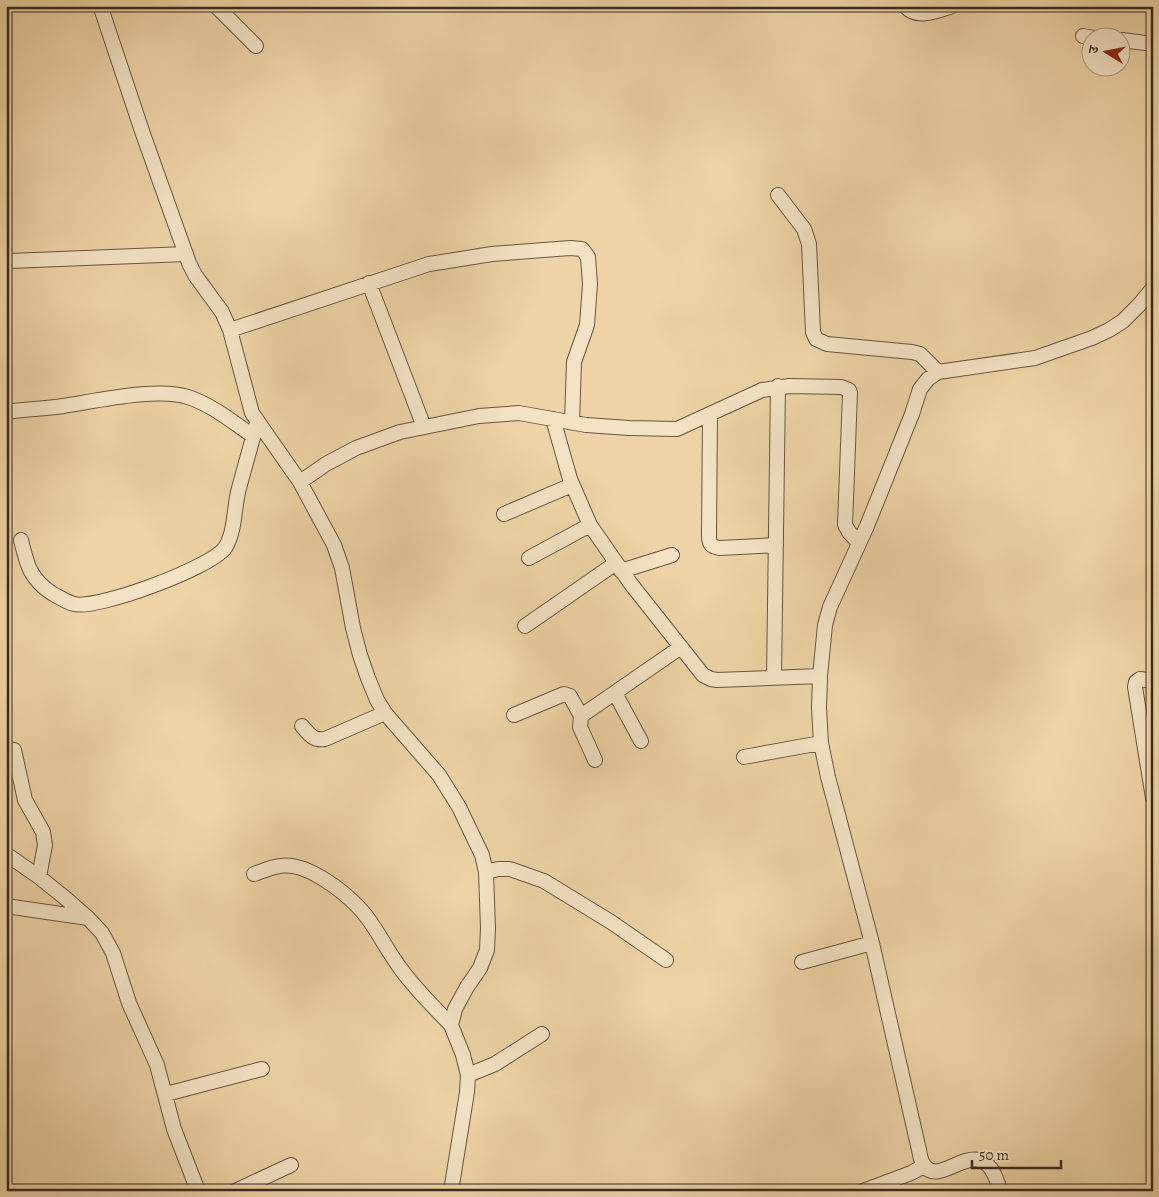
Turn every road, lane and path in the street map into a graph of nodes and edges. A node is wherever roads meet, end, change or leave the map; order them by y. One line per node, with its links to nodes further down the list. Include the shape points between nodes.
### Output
1 (102, 6): 9 (street, via 142,134)
2 (216, 6): 7 (street)
3 (905, 6): 4 (street, via 919,14)
4 (952, 6)
5 (1132, 41): 6 (street)
6 (1153, 44)
7 (256, 46)
8 (778, 195): 14 (street, via 804,229 809,244 816,339 827,344 920,354)
9 (186, 254): 10 (street); 13 (street, via 195,275 222,312)
10 (9, 260)
11 (369, 283): 13 (street); 20 (street, via 451,259 582,249 588,257 590,284 587,325 574,362); 21 (street)
12 (1153, 288): 14 (street, via 1123,321 1092,338 1035,358)
13 (230, 330): 19 (street)
14 (938, 372): 28 (street, via 920,389)
15 (778, 386): 17 (street); 28 (street, via 841,387 849,390 845,525); 29 (street)
16 (6, 412): 22 (street, via 174,394 204,404)
17 (710, 414): 20 (street, via 677,429 662,430); 29 (street, via 711,544 720,548)
18 (554, 419): 20 (street); 21 (street, via 504,413); 24 (street)
19 (257, 422): 22 (street); 23 (street)
20 (572, 422)
21 (424, 427): 23 (street, via 356,448)
22 (254, 436): 27 (street, via 225,547 218,555 187,573 96,602 72,604 47,590 33,576)
23 (300, 482): 39 (street, via 334,545 360,655)
24 (572, 485): 25 (street); 26 (street)
25 (504, 514)
26 (590, 524): 31 (street); 32 (street)
27 (21, 540)
28 (859, 543): 35 (street, via 830,607)
29 (776, 545): 36 (street)
30 (672, 555): 32 (street)
31 (529, 558)
32 (619, 567): 33 (street); 34 (street)
33 (525, 626)
34 (681, 647): 36 (street, via 703,675 711,679); 38 (street)
35 (820, 676): 36 (street); 44 (street)
36 (774, 678)
37 (1153, 681): 48 (street, via 1140,679 1135,687)
38 (615, 693): 41 (street); 43 (street)
39 (385, 713): 42 (street, via 325,739 314,738); 50 (street, via 439,775 459,807)
40 (514, 715): 41 (street, via 564,694 570,696)
41 (581, 716): 47 (street, via 580,727)
42 (302, 726)
43 (641, 741)
44 (822, 743): 46 (street); 55 (street)
45 (14, 750): 52 (street, via 25,800 43,832 45,844)
46 (744, 757)
47 (594, 760)
48 (1153, 798)
49 (6, 854): 52 (street)
50 (486, 872): 56 (street, via 510,869 544,881); 58 (street, via 486,950 480,968 455,1009)
51 (254, 874): 58 (street, via 291,866 307,870 346,895 362,911 398,966)
52 (39, 877): 54 (street)
53 (6, 906): 54 (street)
54 (88, 918): 62 (street, via 113,953 129,1003)
55 (872, 943): 57 (street); 64 (street)
56 (666, 960)
57 (802, 962)
58 (451, 1025): 61 (street)
59 (542, 1034): 61 (street, via 494,1064)
60 (262, 1069): 62 (street)
61 (468, 1075): 67 (street)
62 (166, 1094): 65 (street, via 174,1129)
63 (291, 1166): 66 (street)
64 (924, 1166): 68 (street); 69 (street, via 941,1172 962,1161 982,1161 990,1166)
65 (198, 1191)
66 (235, 1191)
67 (451, 1191)
68 (863, 1191)
69 (1000, 1191)

